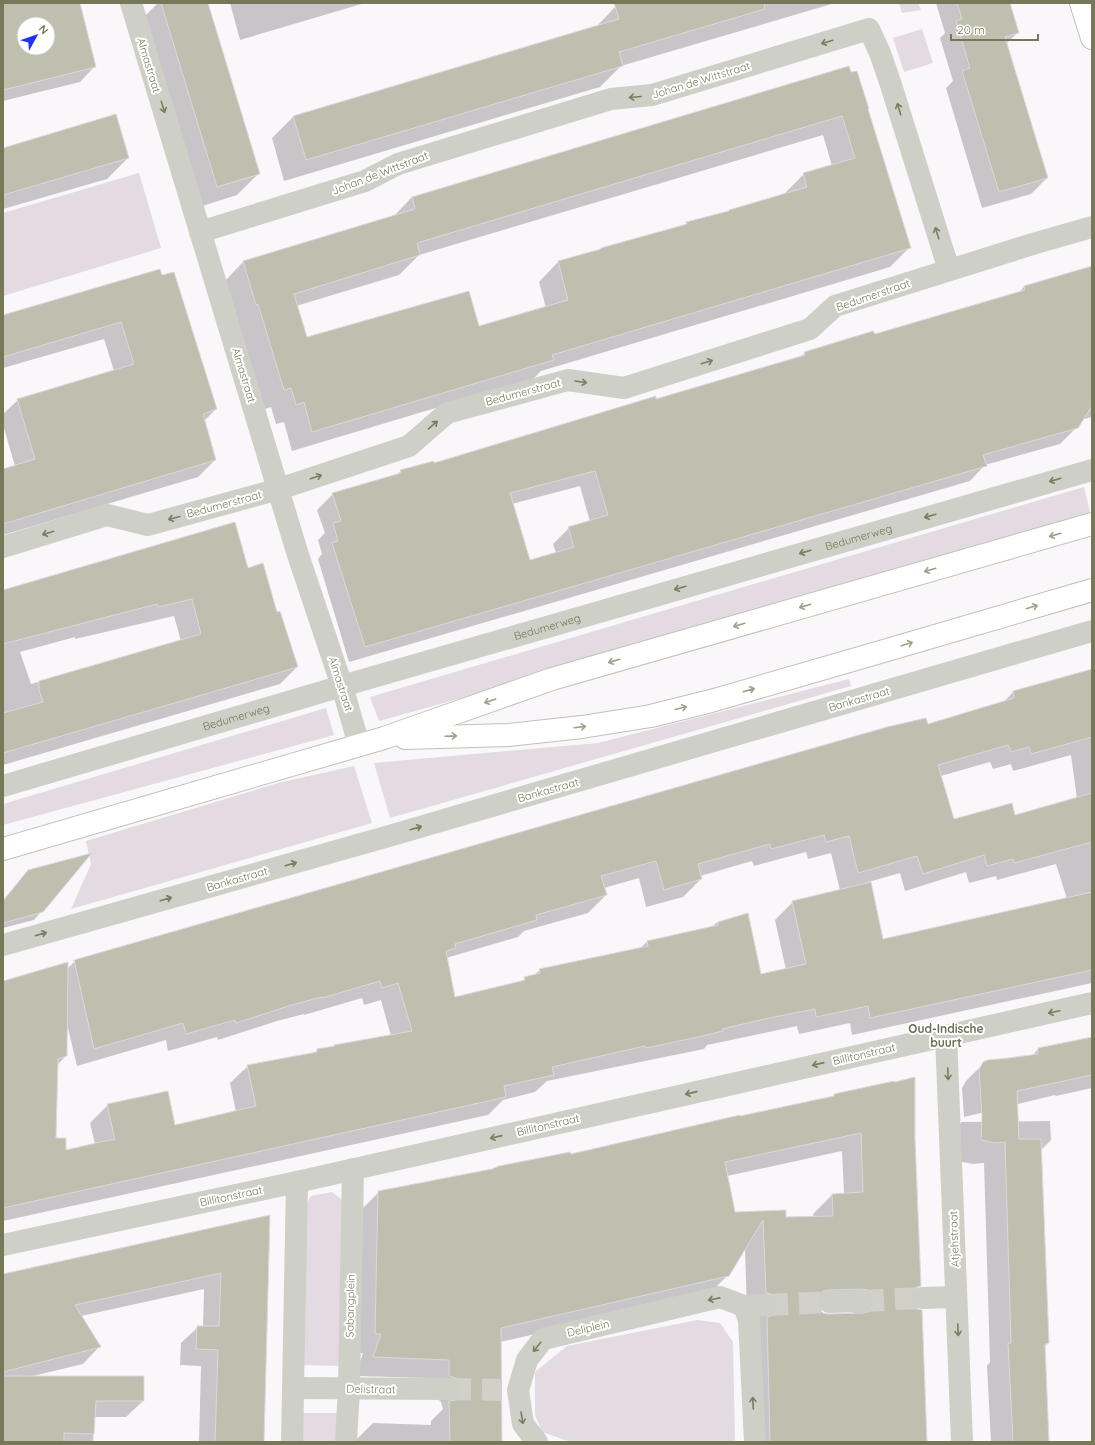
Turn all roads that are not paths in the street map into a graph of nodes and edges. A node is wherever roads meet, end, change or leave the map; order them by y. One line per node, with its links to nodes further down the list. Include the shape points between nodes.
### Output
1 (131, 3): 4 (street, Almastraat, one-way to 4)
2 (1082, 3): 3 (main road)
3 (1092, 38)
4 (198, 226): 6 (street, Johan de Wittstraat, one-way to 4, via 892,85 869,29 652,95 610,99 398,164 366,181); 8 (street, Almastraat)
5 (1092, 227): 6 (street, Bedumerstraat)
6 (949, 270): 8 (street, Bedumerstraat, one-way to 6, via 409,446 448,412 568,380 624,388 810,330 835,306)
7 (1092, 470): 13 (street, Bedumerweg, one-way to 13)
8 (279, 489): 10 (street, Bedumerstraat, one-way to 10, via 148,525 107,515); 13 (street, Almastraat, via 298,555)
9 (1092, 524): 14 (main road, one-way to 14, via 552,679)
10 (3, 547)
11 (1092, 590): 14 (main road, one-way to 11, via 508,735 651,716 870,656)
12 (1092, 631): 18 (street, Bankastraat, one-way to 12, via 389,836)
13 (342, 686): 15 (street, Almastraat); 16 (street, Bedumerweg)
14 (384, 738): 15 (main road)
15 (359, 745): 17 (main road)
16 (3, 786)
17 (3, 849)
18 (3, 945)
19 (1092, 1003): 20 (street, Billitonstraat, one-way to 20)
20 (946, 1035): 21 (street, Billitonstraat, one-way to 21); 24 (street, Atjehstraat, one-way to 24)
21 (352, 1169): 22 (street, Billitonstraat); 31 (street, Sabangplein)
22 (297, 1182): 23 (street, Billitonstraat); 30 (street)
23 (3, 1245)
24 (956, 1297): 25 (street); 37 (street, Atjehstraat, one-way to 37)
25 (922, 1298)
26 (862, 1301): 27 (street)
27 (829, 1302)
28 (766, 1305): 29 (street, Deliplein)
29 (744, 1306): 35 (street, Deliplein, one-way to 35, via 720,1297 543,1339 527,1360 510,1390 522,1424); 36 (street, one-way to 29, via 749,1320)
30 (293, 1388): 31 (street, Delistraat); 33 (street)
31 (349, 1388): 32 (street, Delistraat); 34 (street, Sabangplein)
32 (449, 1389)
33 (292, 1442)
34 (346, 1442)
35 (537, 1442)
36 (755, 1442)
37 (962, 1442)

